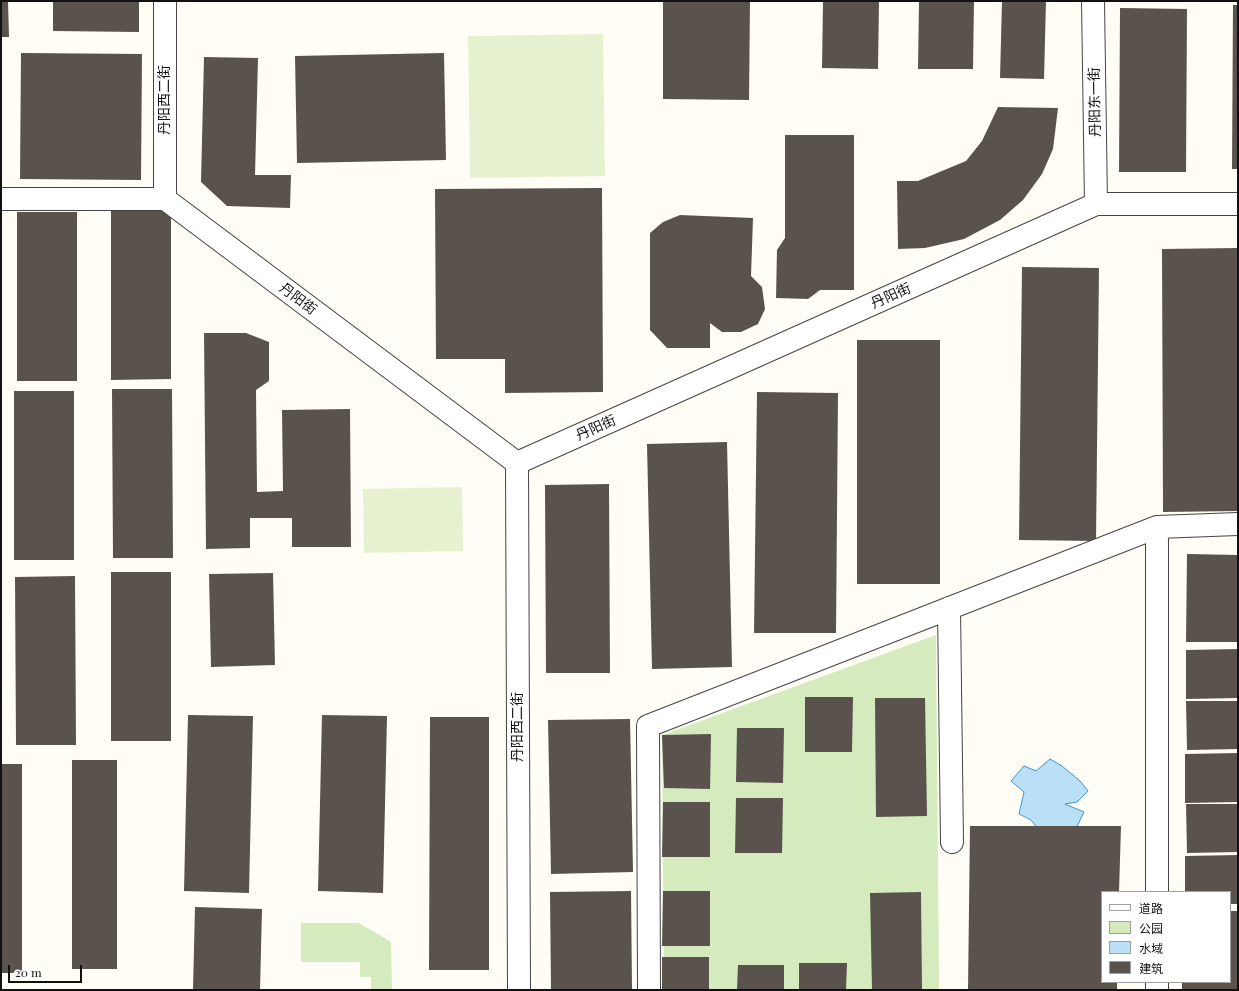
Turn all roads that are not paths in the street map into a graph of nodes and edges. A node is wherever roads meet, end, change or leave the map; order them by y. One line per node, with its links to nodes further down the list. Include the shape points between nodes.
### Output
1 (165, 1): 4 (street, 丹阳西二街)
2 (1093, 1): 5 (street, 丹阳东一街)
3 (1, 199): 4 (street)
4 (165, 199): 7 (street, 丹阳街)
5 (1096, 204): 6 (street, 丹阳街); 7 (street, 丹阳街)
6 (1238, 204)
7 (518, 463): 13 (street, 丹阳西二街)
8 (1238, 524): 9 (street)
9 (1157, 527): 10 (street); 12 (street)
10 (950, 608): 11 (street); 14 (street, via 648,726)
11 (952, 842)
12 (1157, 891)
13 (519, 990)
14 (649, 990)

